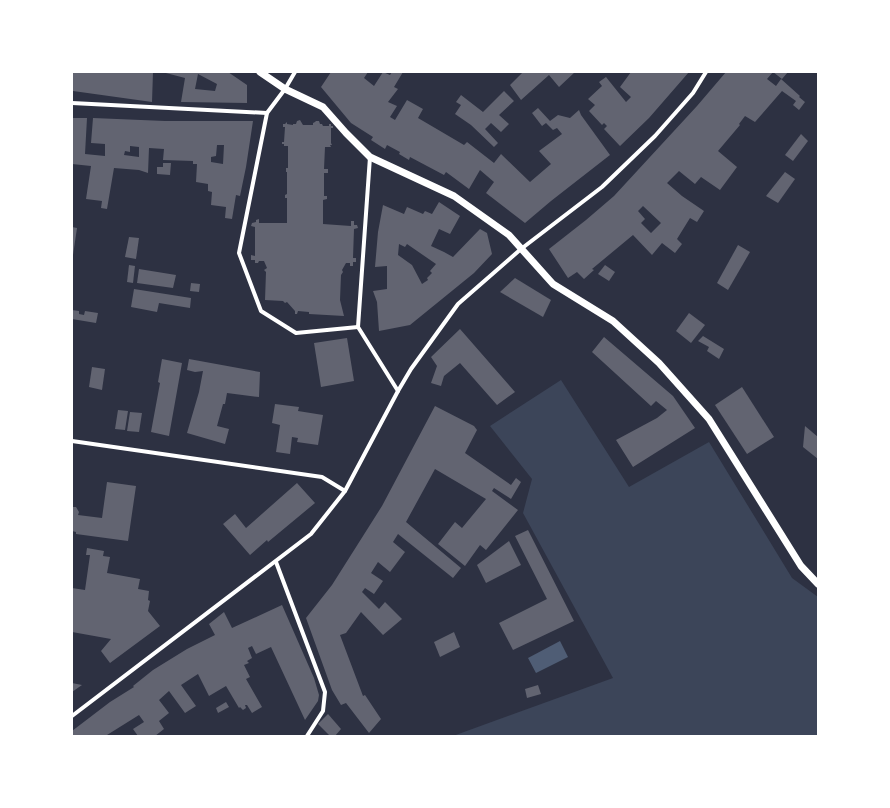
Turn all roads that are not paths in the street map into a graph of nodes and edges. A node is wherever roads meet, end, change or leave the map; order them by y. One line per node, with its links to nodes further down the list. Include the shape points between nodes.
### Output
1 (260, 72): 4 (street)
2 (295, 72): 4 (street)
3 (706, 72): 8 (street, via 693,93 655,136 602,187)
4 (285, 89): 6 (street); 7 (street, via 323,107)
5 (72, 103): 6 (street)
6 (267, 114): 9 (street, via 239,253 261,311 296,333)
7 (370, 156): 8 (street, via 454,196 509,235); 9 (street)
8 (522, 248): 10 (street, via 458,304 411,368); 14 (street, via 553,284 613,321 659,362 709,418 801,566)
9 (358, 327): 10 (street)
10 (398, 391): 12 (street)
11 (72, 441): 12 (street, via 322,477)
12 (345, 491): 13 (street, via 311,534)
13 (276, 562): 15 (street); 16 (street, via 325,692 323,711)
14 (818, 584)
15 (72, 716)
16 (306, 736)

